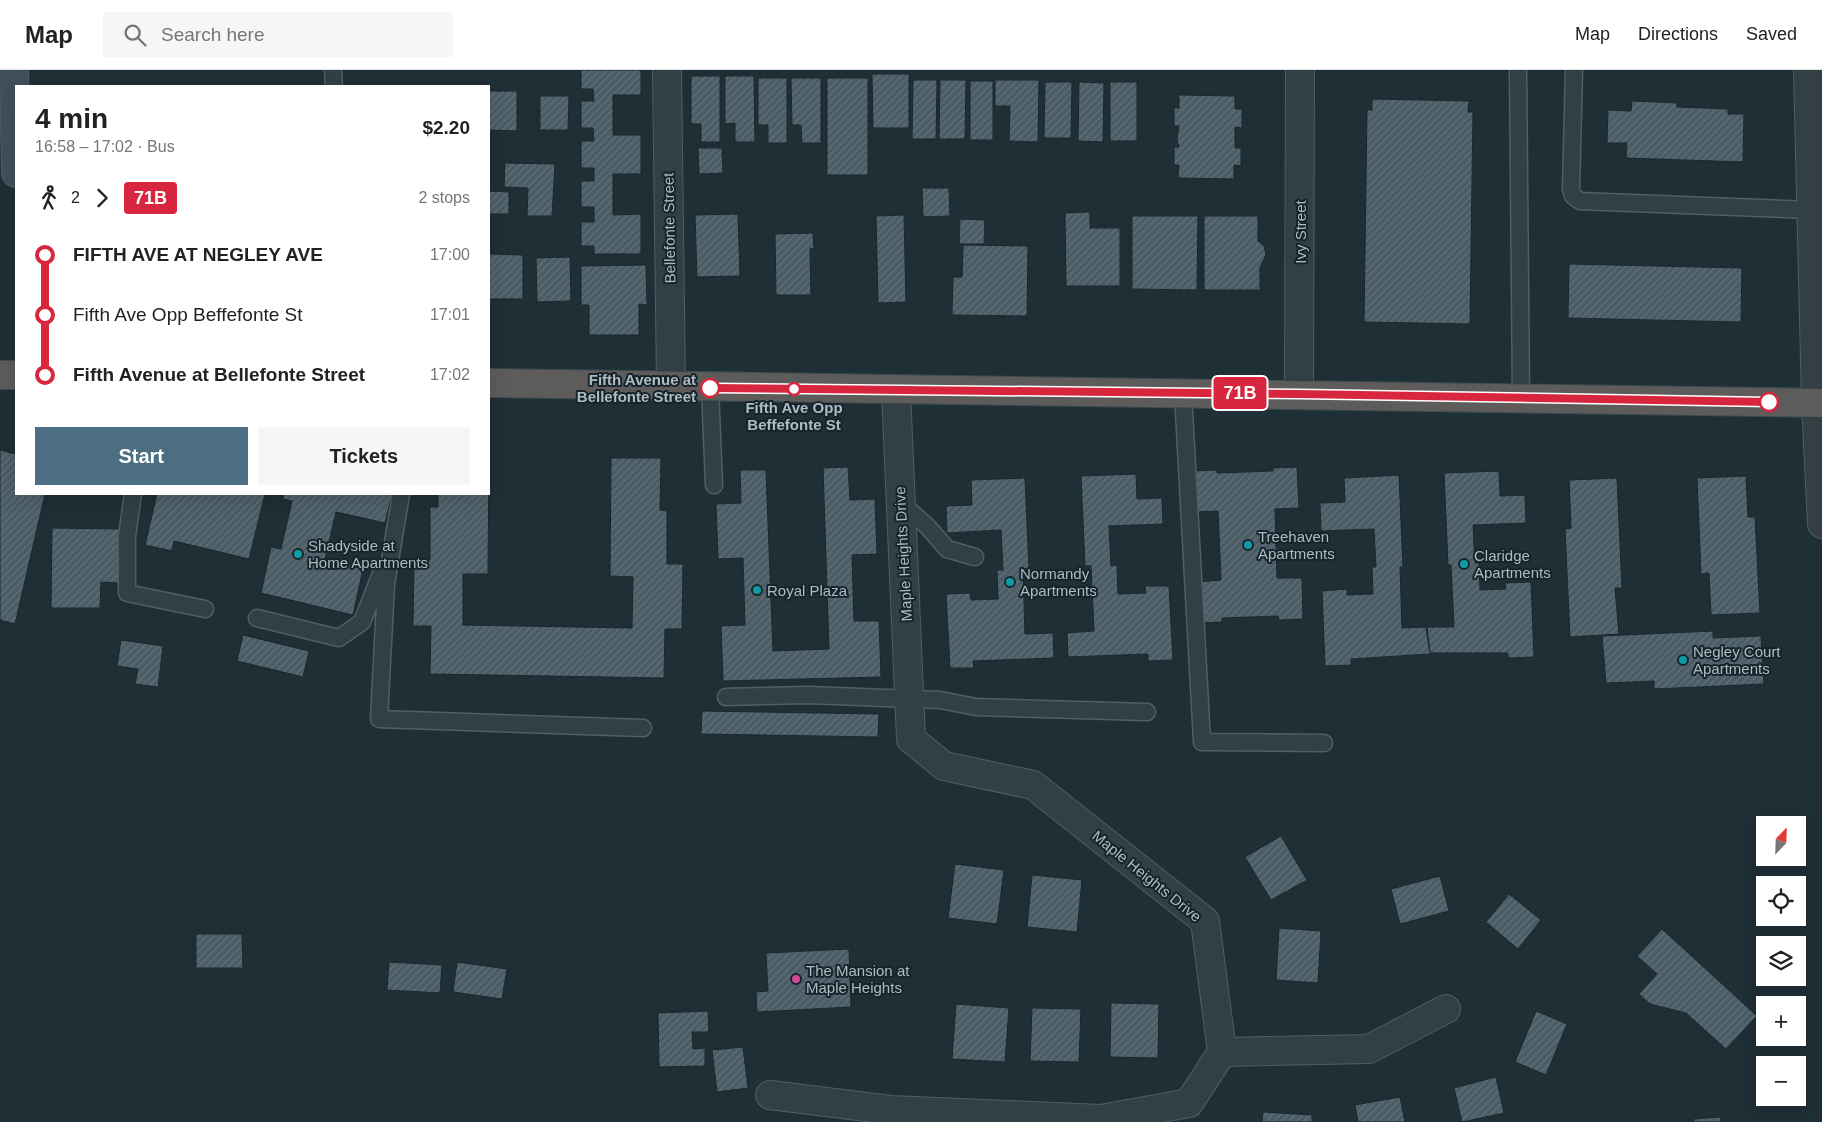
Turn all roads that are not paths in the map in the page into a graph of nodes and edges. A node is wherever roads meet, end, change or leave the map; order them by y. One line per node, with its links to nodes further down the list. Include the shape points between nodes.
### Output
1 (14, 70): 8 (main road)
2 (333, 70): 9 (lane)
3 (667, 70): 14 (street, Bellefonte Street)
4 (1300, 70): 18 (street, Ivy Street)
5 (1518, 70): 19 (lane)
6 (1574, 70): 10 (lane, via 1571,189 1573,196 1580,201)
7 (1808, 70): 10 (street)
8 (15, 85)
9 (334, 85)
10 (1812, 210): 20 (street)
11 (0, 375): 12 (highway)
12 (15, 375)
13 (490, 383): 14 (highway)
14 (671, 386): 15 (highway)
15 (710, 388): 16 (highway); 21 (lane)
16 (896, 391): 17 (highway); 24 (street, Maple Heights Drive)
17 (1183, 393): 18 (highway); 34 (lane, via 1202,742)
18 (1299, 394): 19 (highway)
19 (1521, 397): 20 (highway)
20 (1819, 403): 25 (street)
21 (714, 485)
22 (133, 495): 28 (lane, via 127,536 127,593)
23 (401, 495): 26 (lane)
24 (901, 503): 27 (lane, via 947,549); 31 (street, Maple Heights Drive)
25 (1822, 524)
26 (393, 543): 29 (lane, via 362,622 339,638); 33 (lane, via 386,585 379,719)
27 (975, 557)
28 (205, 609)
29 (257, 618)
30 (726, 697): 31 (lane, via 808,695)
31 (910, 699): 32 (lane, via 940,700 976,707); 36 (street, Maple Heights Drive, via 911,739 944,766 1033,785 1205,922)
32 (1147, 712)
33 (643, 728)
34 (1324, 743)
35 (1446, 1008): 36 (street, via 1369,1049)
36 (1222, 1052): 37 (street, via 1189,1103 1102,1119 890,1110)
37 (770, 1095)

